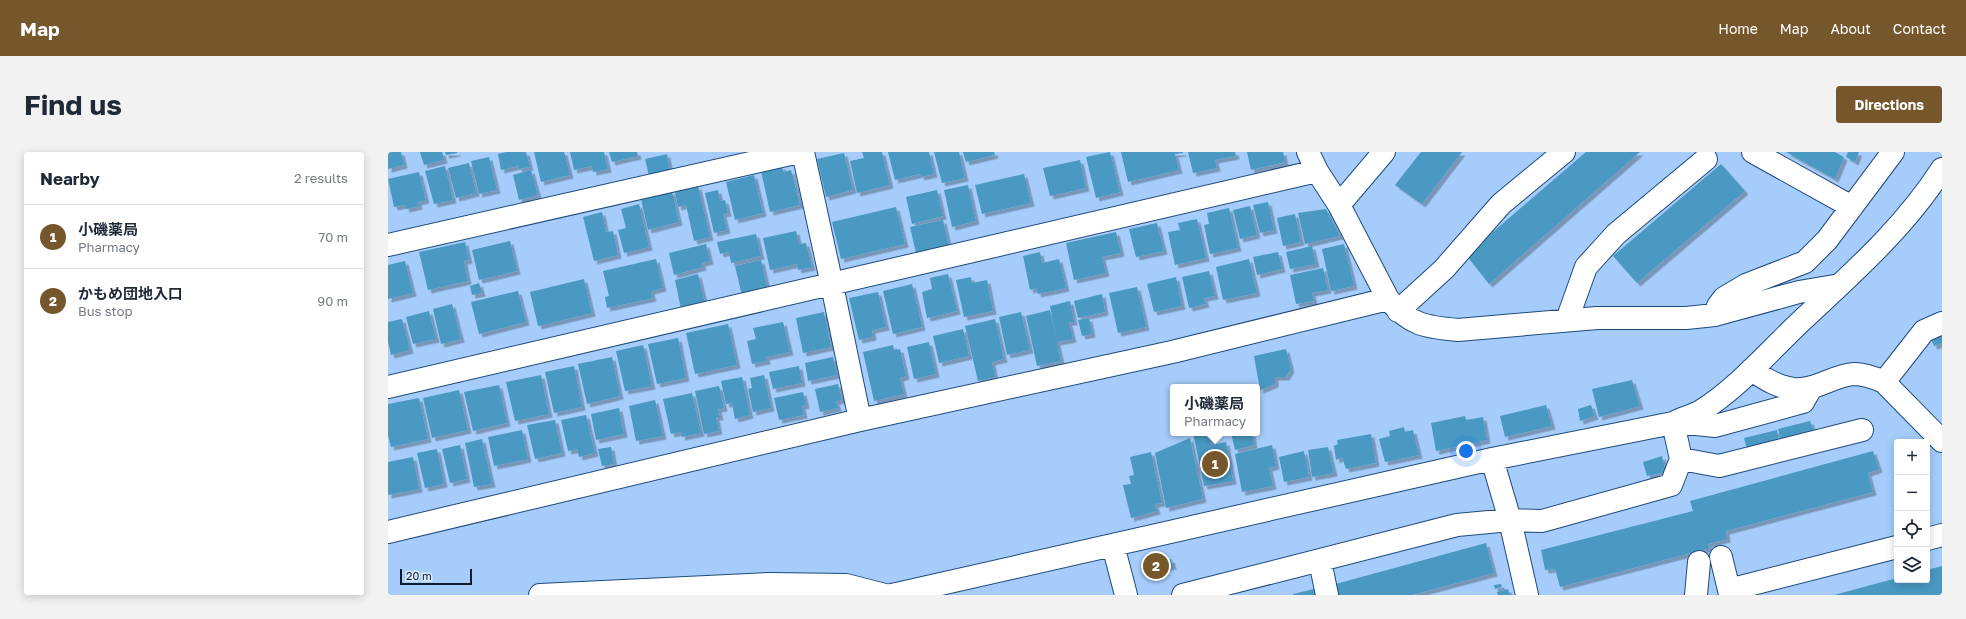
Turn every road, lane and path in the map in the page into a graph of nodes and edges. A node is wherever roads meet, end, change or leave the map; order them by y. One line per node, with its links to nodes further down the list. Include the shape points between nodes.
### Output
1 (799, 152): 12 (street)
2 (803, 152): 13 (street)
3 (1384, 152): 10 (street)
4 (1564, 152): 15 (street, via 1501,204 1444,269)
5 (1753, 152): 11 (street)
6 (1893, 152): 11 (street)
7 (1706, 159): 17 (street, via 1616,234 1586,266)
8 (1312, 161): 10 (street); 13 (street)
9 (1942, 169): 14 (street, via 1893,234)
10 (1339, 205): 15 (street)
11 (1852, 207): 16 (street, via 1806,262 1746,285 1724,298)
12 (388, 245)
13 (832, 285): 21 (street); 23 (street)
14 (1840, 285): 16 (street, via 1799,292); 19 (street)
15 (1393, 305): 17 (street, via 1414,322 1458,330); 23 (street)
16 (1715, 315): 17 (street, via 1686,318)
17 (1567, 320)
18 (1942, 323): 20 (street, via 1924,331)
19 (1751, 370): 22 (street, via 1775,384 1793,389); 24 (street, via 1700,412)
20 (1884, 382): 22 (street, via 1853,374); 26 (street)
21 (388, 388)
22 (1811, 388): 24 (street, via 1802,402 1715,426)
23 (860, 420): 30 (street)
24 (1675, 422): 27 (street); 28 (street)
25 (1862, 430): 28 (street, via 1719,466)
26 (1942, 441)
27 (1492, 459): 29 (street); 33 (street)
28 (1681, 459): 29 (street, via 1671,485 1542,521)
29 (1510, 520): 36 (street, via 1457,525); 45 (street)
30 (388, 532)
31 (1942, 536): 32 (street)
32 (1930, 538)
33 (1112, 545): 41 (street); 42 (street)
34 (1894, 548): 38 (street)
35 (1721, 557): 38 (street)
36 (1320, 561): 43 (street); 44 (street)
37 (1699, 562): 46 (street)
38 (1730, 593)
39 (540, 595): 40 (street, via 776,584 846,585)
40 (885, 595)
41 (892, 595)
42 (1126, 595)
43 (1183, 595)
44 (1327, 595)
45 (1527, 595)
46 (1696, 595)

